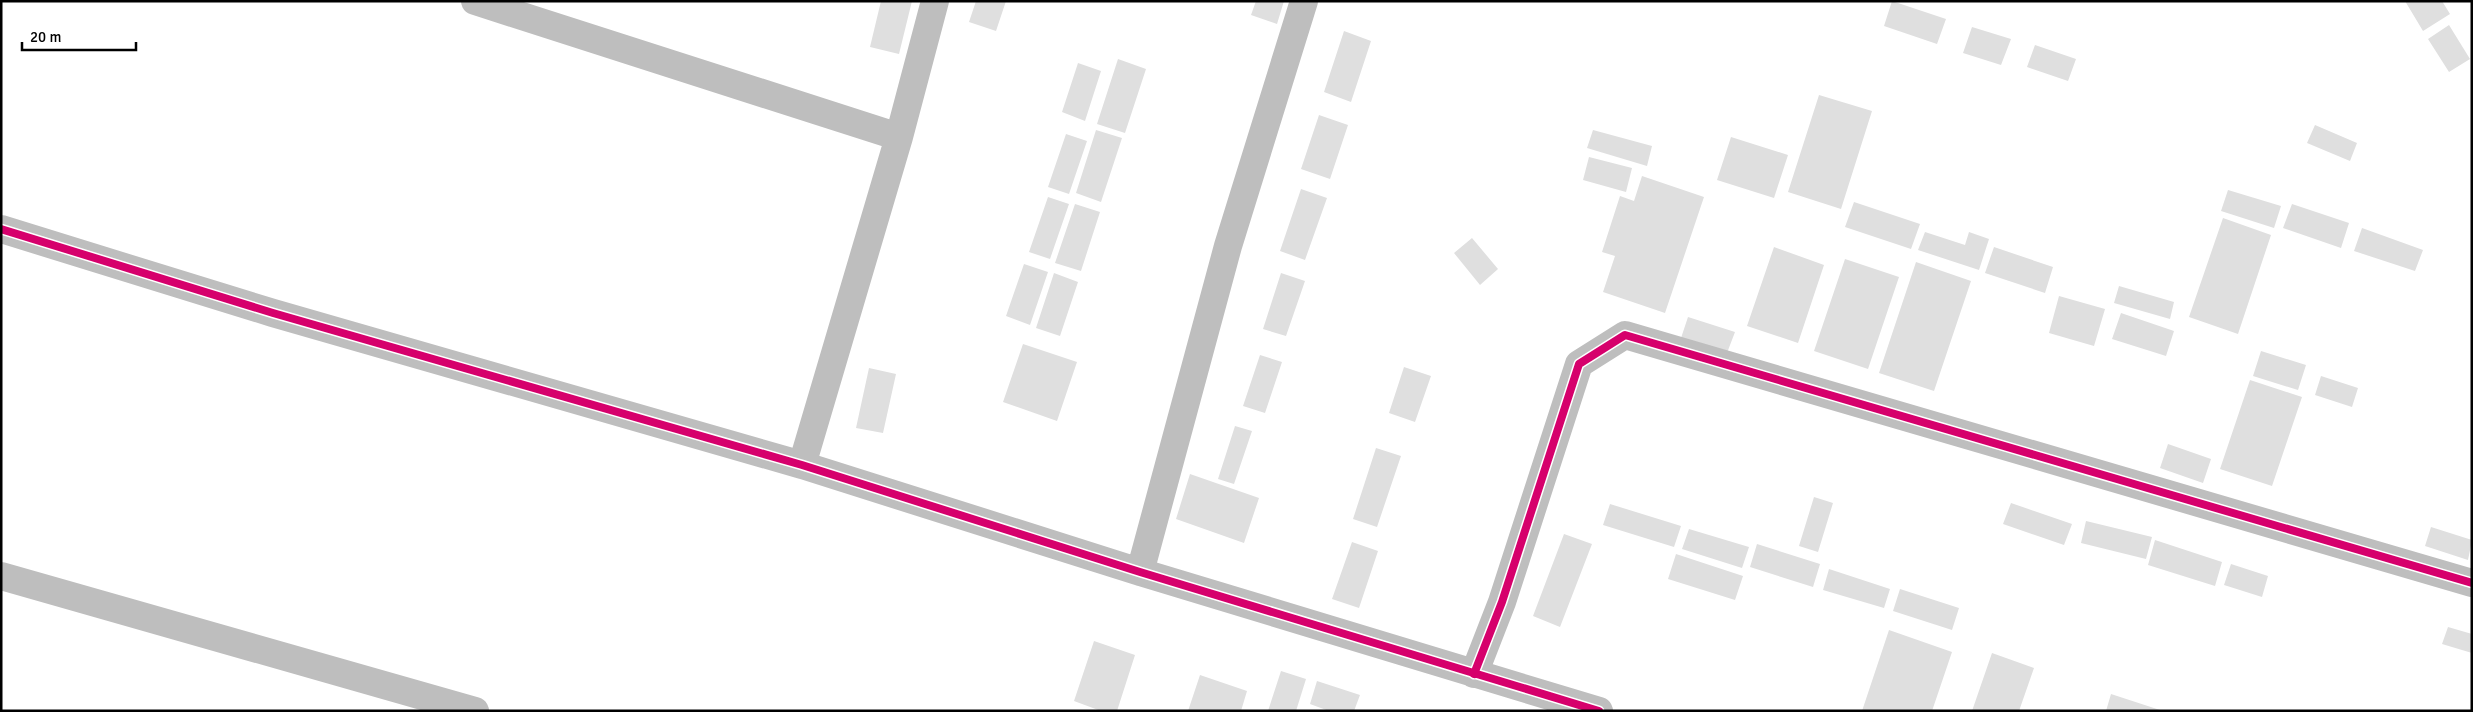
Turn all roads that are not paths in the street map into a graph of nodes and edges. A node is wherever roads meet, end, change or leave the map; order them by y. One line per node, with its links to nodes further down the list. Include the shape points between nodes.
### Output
1 (475, 1): 4 (street)
2 (935, 1): 4 (street)
3 (1304, 1): 7 (street, via 1228,246)
4 (899, 137): 6 (street)
5 (1, 229): 6 (street, via 273,313)
6 (802, 465): 7 (street)
7 (1140, 572): 10 (street)
8 (1, 576): 11 (street)
9 (2472, 583): 10 (street, via 1625,335 1579,364 1502,602)
10 (1474, 674): 12 (street)
11 (475, 711)
12 (1599, 711)

